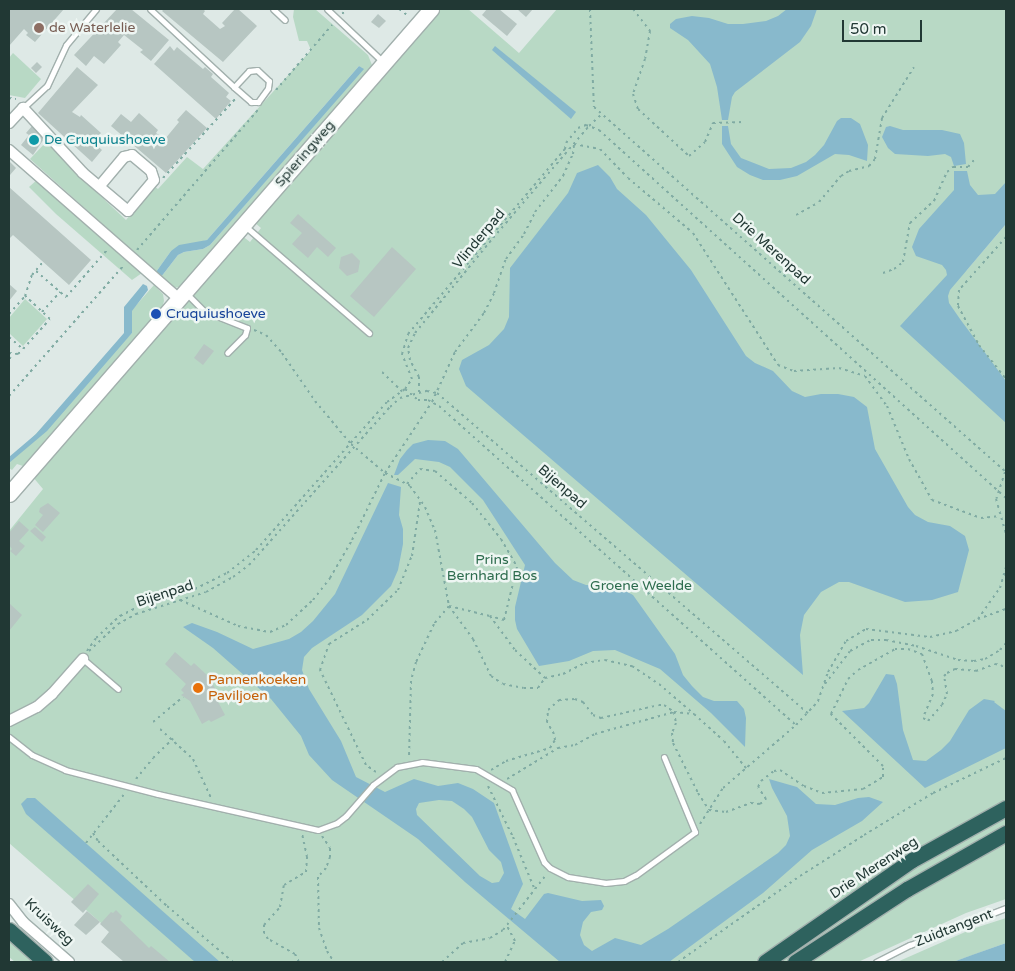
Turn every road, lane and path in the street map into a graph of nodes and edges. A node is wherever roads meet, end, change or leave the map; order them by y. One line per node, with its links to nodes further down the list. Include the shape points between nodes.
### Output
1 (96, 9): 16 (lane, via 66,45 47,86)
2 (150, 9): 13 (lane)
3 (272, 9): 10 (lane)
4 (327, 9): 9 (lane)
5 (347, 9): 9 (path)
6 (431, 9): 11 (street, Spieringweg)
7 (590, 9): 18 (path, Drie Merenpad, via 594,107)
8 (632, 9): 19 (path, via 650,31 633,94 638,109 689,156 706,142 713,123)
9 (338, 19): 11 (lane); 15 (path)
10 (285, 20)
11 (384, 62): 28 (street, Spieringweg)
12 (914, 68): 27 (path, via 882,118 876,159 869,166 841,176 819,202)
13 (234, 87): 14 (lane); 14 (lane, via 249,71 257,70 269,81 258,102 251,102)
14 (240, 92): 25 (path, via 159,182)
15 (273, 93)
16 (23, 108): 20 (street); 26 (street)
17 (260, 108): 31 (path)
18 (603, 113): 21 (path, Vlinderpad); 57 (path, Drie Merenpad)
19 (743, 122)
20 (9, 123)
21 (589, 126): 22 (path, Vlinderpad); 49 (path, via 578,128 566,149 408,334 402,354 412,379); 61 (path, via 599,130)
22 (574, 144): 50 (path, Vlinderpad, via 415,333 408,348 419,377); 51 (path, via 563,176 535,212 506,259 484,313 448,362); 64 (path, via 600,149 628,178 693,233 778,365 794,371 839,368 866,376 887,406 909,459 932,500 982,518)
23 (9, 150): 30 (street)
24 (975, 159): 34 (path, via 968,167 953,168 947,172 934,201 910,223 903,262 894,270)
25 (154, 180): 26 (street, via 128,211); 26 (street, via 151,171 132,156 124,157)
26 (100, 186)
27 (796, 215)
28 (243, 224): 36 (street, Spieringweg); 41 (lane)
29 (1006, 237): 48 (path, via 960,290 958,306 980,345)
30 (114, 242): 31 (street); 35 (path, via 66,298)
31 (131, 257): 36 (street); 53 (path)
32 (43, 262): 33 (path)
33 (36, 271): 35 (path); 37 (path)
34 (883, 273)
35 (60, 292): 38 (path)
36 (181, 295): 40 (lane, via 204,310); 60 (street, Spieringweg)
37 (24, 296): 38 (path); 39 (path)
38 (42, 312): 43 (path, via 50,319)
39 (9, 314)
40 (247, 328): 44 (lane, via 245,335); 55 (path, via 266,335)
41 (369, 333)
42 (9, 339): 43 (path)
43 (23, 349): 45 (path, via 18,354)
44 (227, 353)
45 (9, 354): 46 (path)
46 (14, 362)
47 (382, 372): 49 (path)
48 (1006, 379)
49 (404, 390): 52 (path); 55 (path, via 387,402)
50 (419, 392): 51 (path, Bijenpad); 52 (path, Bijenpad)
51 (437, 393): 54 (path); 80 (path, Bijenpad)
52 (410, 394): 54 (path, via 418,400); 56 (path, Bijenpad, via 390,407)
53 (9, 396)
54 (432, 402): 58 (path); 84 (path)
55 (351, 444): 56 (path); 73 (path, via 256,550 227,574 189,592 140,606 120,616 96,638)
56 (354, 447): 58 (path); 67 (path, Bijenpad, via 249,565 220,585)
57 (1006, 472): 61 (path)
58 (385, 473): 59 (path); 67 (path, via 330,578 286,626 270,632 238,626)
59 (407, 484): 63 (path); 70 (path, via 420,469 435,471 472,503 501,538 517,567 504,620)
60 (12, 486)
61 (997, 489): 62 (path); 64 (path)
62 (1006, 498)
63 (421, 500): 68 (path, via 435,530); 92 (path, via 412,556 398,590 368,620 329,644 320,670 366,765)
64 (1000, 516): 65 (path)
65 (1006, 534)
66 (1006, 567): 71 (path, via 1000,588)
67 (179, 600): 73 (path, Bijenpad, via 154,607 118,624)
68 (449, 606): 70 (path); 75 (path, via 473,639 491,676 502,684 524,688 538,688); 89 (path, via 434,624 411,681)
69 (1006, 609): 71 (path)
70 (490, 616): 75 (path, via 515,650)
71 (978, 619): 76 (path, via 956,631 930,637 866,629 846,641)
72 (1006, 643): 76 (path, via 985,659 974,661 958,660 916,646 871,640 850,652)
73 (82, 659): 77 (lane); 82 (street, via 38,706)
74 (1006, 670): 96 (path, via 995,664 976,671 954,668 944,676 947,694 942,705 928,721 923,718 933,694 932,681 922,654 900,648 884,654 848,679 831,714 879,761 884,772 879,780 863,789 822,794 780,770 774,771 760,781 760,791 766,799 760,804 726,812)
75 (545, 678): 81 (path, via 586,663 605,660 632,666)
76 (823, 686): 80 (path, via 818,702)
77 (118, 689)
78 (182, 697): 83 (path)
79 (674, 712): 81 (path); 91 (path, via 660,705 601,718 591,713 583,702 559,700 546,714 555,740 550,748 506,761); 93 (path, via 630,723 595,734 575,745 558,748); 96 (path, via 673,743)
80 (808, 713): 84 (path)
81 (694, 714): 90 (path, via 724,740)
82 (9, 721)
83 (153, 722)
84 (796, 725): 90 (path)
85 (160, 728): 94 (path, via 193,759 210,797)
86 (9, 738): 94 (lane, via 32,755 65,770)
87 (664, 756): 99 (lane)
88 (1006, 758): 117 (path, via 933,793 864,835)
89 (409, 764): 91 (lane, via 458,766); 92 (lane, via 397,767)
90 (746, 768): 96 (path, via 722,788)
91 (488, 774): 93 (lane); 105 (path, via 488,785)
92 (382, 777): 98 (lane, via 337,823)
93 (502, 782): 104 (lane, via 512,790 544,862)
94 (222, 807): 97 (lane)
95 (1006, 808): 118 (highway, Drie Merenweg, via 912,860)
96 (709, 810): 99 (path)
97 (301, 827): 98 (lane); 113 (path, via 307,857 306,872 284,885 280,906 264,925 268,939 294,954)
98 (318, 830): 114 (path, via 330,848 329,862 318,877 319,928)
99 (695, 832): 104 (lane, via 624,881 591,882 568,877)
100 (93, 833): 112 (path, via 167,906)
101 (1006, 833): 119 (highway, via 907,889)
102 (91, 836): 103 (path)
103 (86, 843)
104 (550, 868): 105 (path)
105 (535, 890): 108 (path)
106 (9, 904): 111 (street, Kruisweg, via 23,922)
107 (1006, 908): 120 (lane, Zuidtangent, via 910,945)
108 (507, 923): 115 (path, via 490,938 463,943); 116 (path, via 515,941)
109 (9, 930): 110 (highway)
110 (45, 962)
111 (69, 962)
112 (233, 962)
113 (299, 962)
114 (334, 962)
115 (442, 962)
116 (505, 962)
117 (678, 962)
118 (765, 962)
119 (795, 962)
120 (876, 962)

